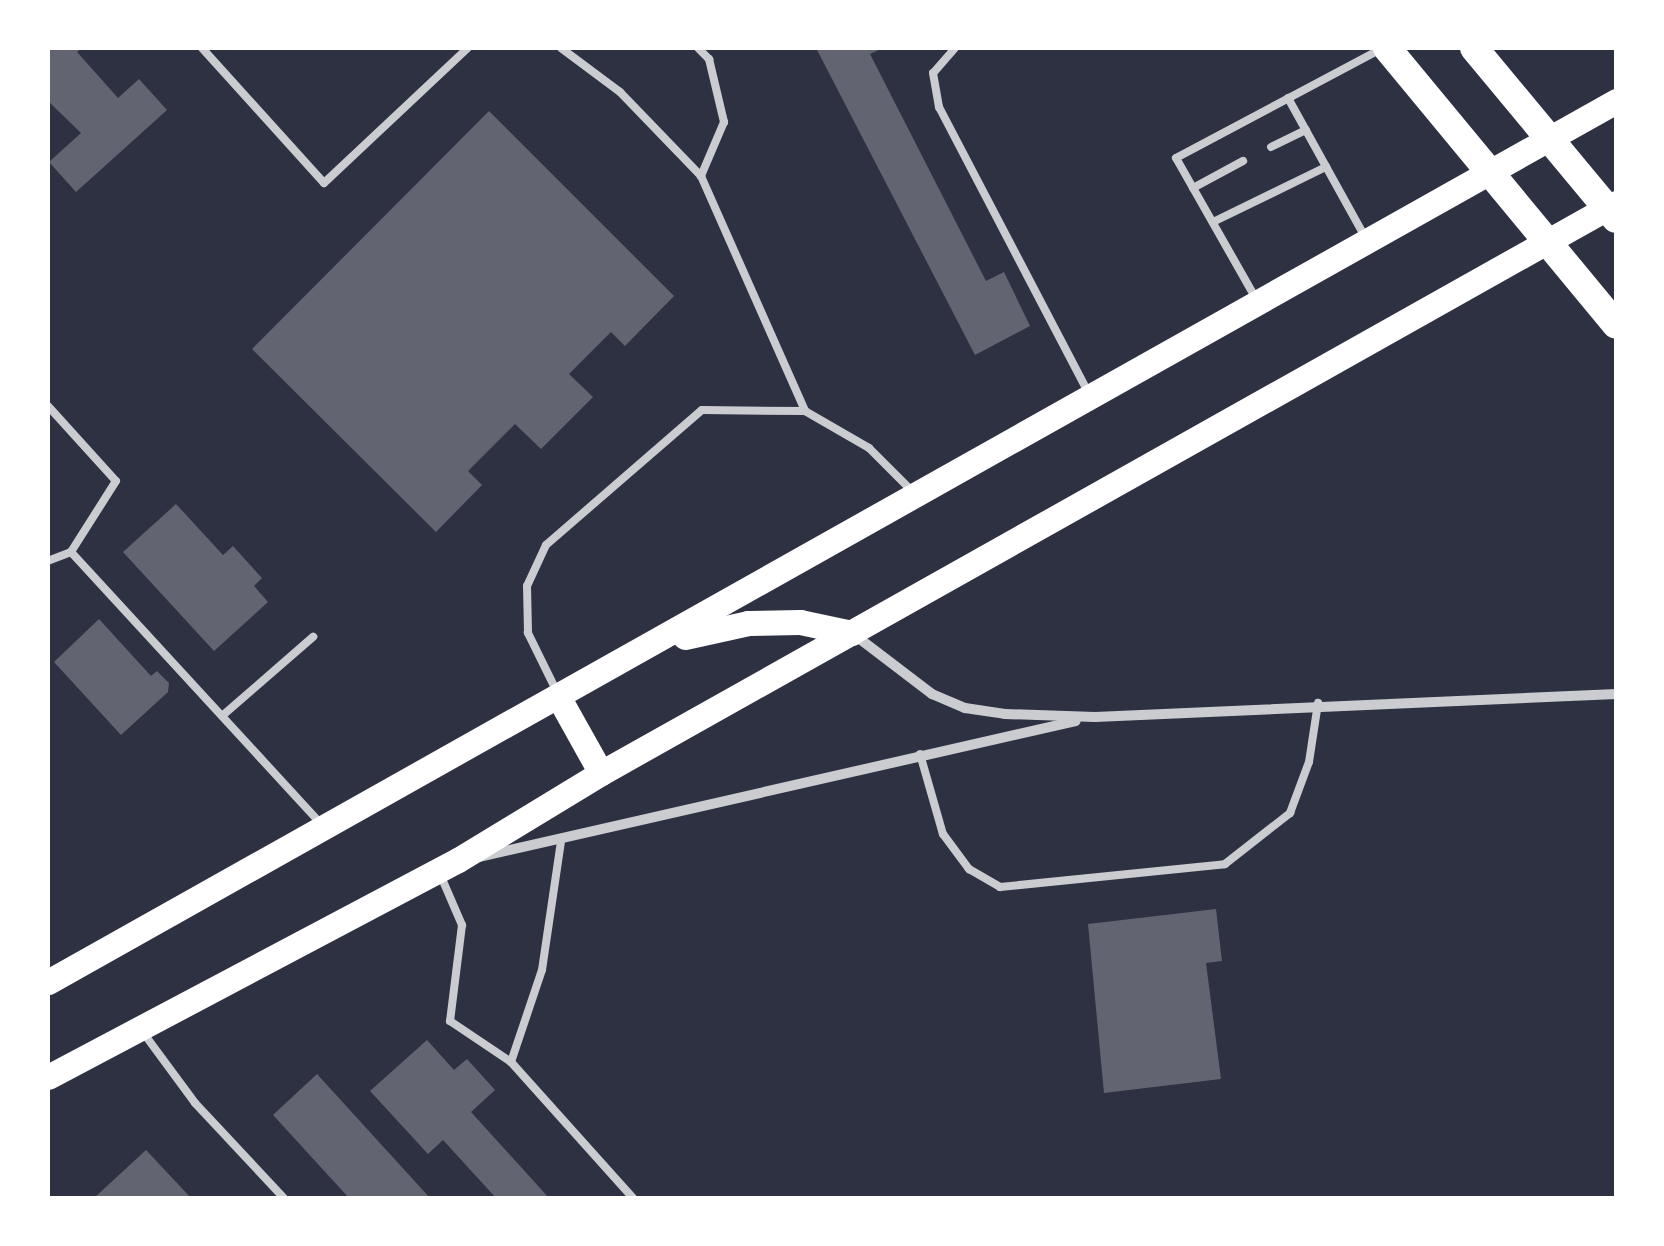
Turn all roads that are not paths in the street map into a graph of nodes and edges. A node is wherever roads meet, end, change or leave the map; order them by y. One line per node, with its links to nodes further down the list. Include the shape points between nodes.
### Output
1 (202, 48): 2 (lane, via 324,183)
2 (468, 48)
3 (561, 48): 16 (lane, via 620,92)
4 (698, 48): 16 (lane, via 709,60 724,122)
5 (956, 48): 24 (lane, via 933,73 938,107)
6 (1385, 48): 8 (lane); 15 (highway)
7 (1474, 48): 11 (highway)
8 (1288, 98): 10 (lane); 17 (lane, via 1176,158)
9 (1616, 100): 11 (main road)
10 (1306, 130): 12 (lane); 14 (lane)
11 (1551, 138): 15 (main road); 18 (highway)
12 (1271, 148)
13 (1243, 162): 17 (lane)
14 (1326, 167): 19 (lane); 20 (lane)
15 (1492, 171): 20 (main road); 21 (highway)
16 (701, 176): 26 (lane)
17 (1193, 188): 19 (lane)
18 (1614, 210): 21 (main road)
19 (1213, 222): 22 (lane)
20 (1367, 240): 22 (main road)
21 (1549, 242): 23 (highway); 30 (main road)
22 (1259, 304): 24 (main road)
23 (1616, 325)
24 (1091, 398): 27 (main road)
25 (48, 406): 28 (lane, via 116,481)
26 (805, 410): 27 (lane, via 869,448); 34 (lane, via 702,410 546,545 527,586 528,633)
27 (917, 496): 32 (main road)
28 (71, 552): 29 (lane); 36 (lane)
29 (48, 561)
30 (852, 632): 32 (main road, via 800,622 748,624); 37 (street, via 932,694 966,708); 39 (main road)
31 (313, 636): 36 (lane)
32 (660, 642): 34 (main road)
33 (1616, 694): 35 (street)
34 (559, 698): 39 (main road); 40 (main road)
35 (1318, 703): 37 (street); 38 (lane, via 1309,762 1290,814 1225,864 1000,886 969,869 944,834)
36 (222, 716): 40 (lane)
37 (1095, 717): 38 (street)
38 (920, 754): 41 (street)
39 (601, 773): 42 (main road)
40 (325, 830): 43 (main road)
41 (561, 841): 42 (street); 45 (lane, via 542,970)
42 (448, 865): 44 (main road); 45 (lane, via 462,925 450,1021)
43 (48, 982)
44 (140, 1028): 46 (main road); 47 (lane, via 195,1103)
45 (511, 1062): 48 (lane)
46 (48, 1078)
47 (284, 1198)
48 (633, 1198)

